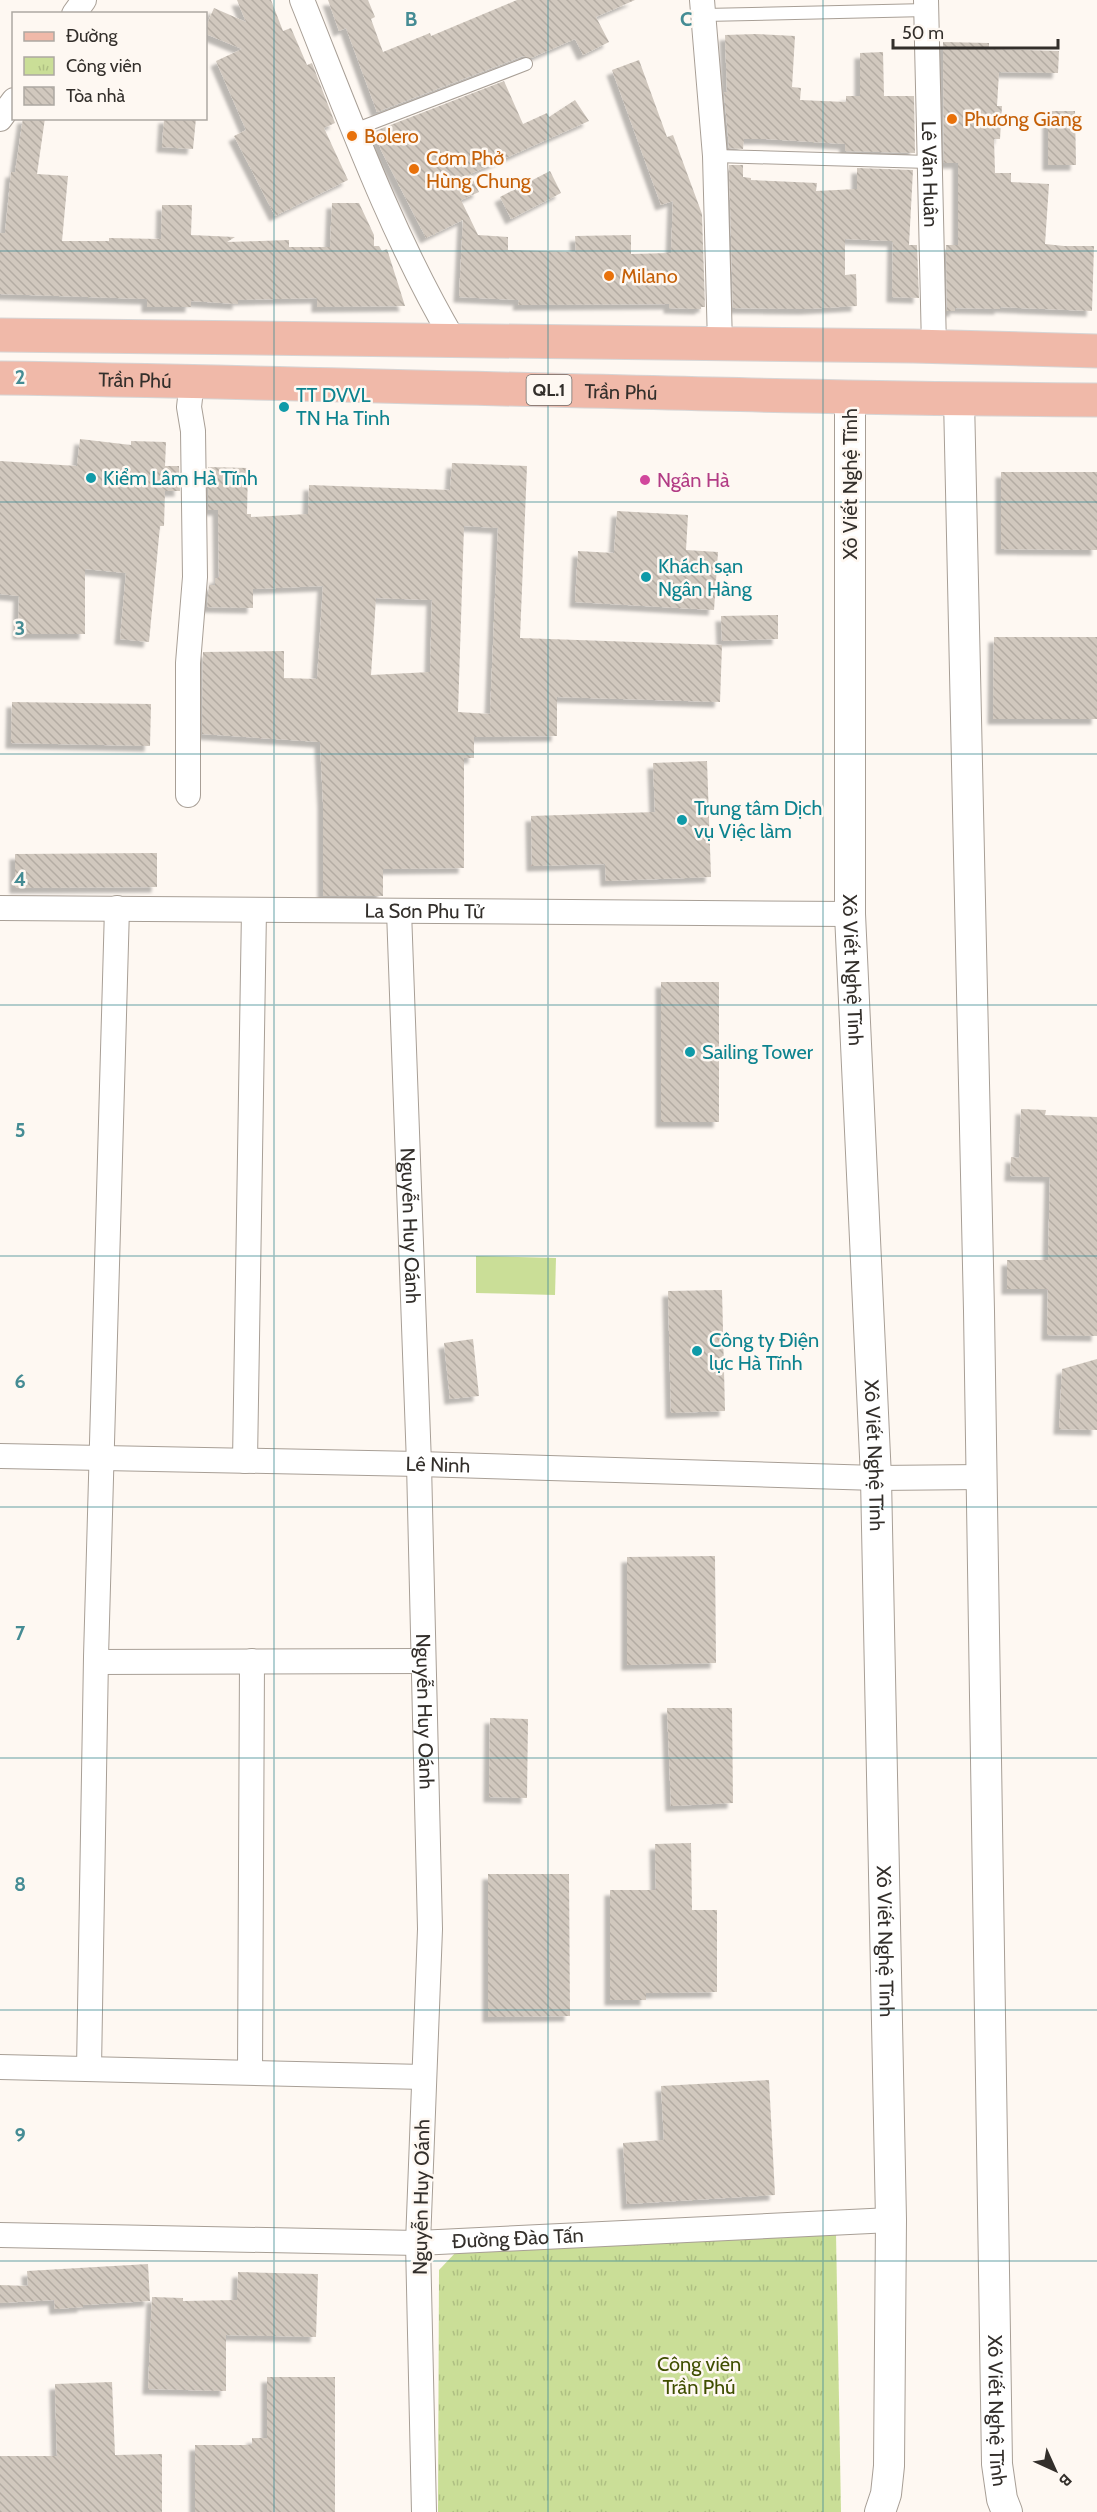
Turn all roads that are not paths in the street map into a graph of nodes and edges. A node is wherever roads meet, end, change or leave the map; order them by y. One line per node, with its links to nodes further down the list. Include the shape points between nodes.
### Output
1 (302, 0): 7 (street)
2 (926, 5): 3 (lane); 9 (street, Lê Văn Huân)
3 (703, 8): 8 (street)
4 (526, 64): 7 (lane)
5 (12, 103): 6 (street)
6 (0, 119)
7 (354, 130): 11 (street, via 424,291)
8 (715, 156): 9 (lane); 12 (street)
9 (929, 162): 13 (street, Lê Văn Huân)
10 (0, 336): 11 (main road)
11 (454, 341): 12 (main road)
12 (720, 344): 13 (main road)
13 (934, 347): 14 (main road)
14 (1097, 351)
15 (0, 378): 16 (main road, Trần Phú / QL.1)
16 (192, 381): 17 (main road, Trần Phú / QL.1); 20 (street, via 189,407 193,431 195,578 188,663)
17 (850, 398): 18 (main road, Trần Phú / QL.1); 25 (street, Xô Viết Nghệ Tĩnh)
18 (959, 399): 19 (main road, Trần Phú / QL.1); 30 (street, Xô Viết Nghệ Tĩnh)
19 (1097, 400)
20 (188, 795)
21 (0, 908): 22 (street, La Sơn Phu Tử)
22 (117, 908): 23 (street, La Sơn Phu Tử); 27 (street)
23 (254, 909): 24 (street, La Sơn Phu Tử); 28 (street)
24 (399, 911): 25 (street, La Sơn Phu Tử); 29 (street, Nguyễn Huy Oánh)
25 (850, 914): 31 (street, Xô Viết Nghệ Tĩnh)
26 (0, 1456): 27 (street, Lê Ninh)
27 (104, 1458): 28 (street, Lê Ninh); 34 (street)
28 (245, 1461): 29 (street, Lê Ninh)
29 (419, 1464): 31 (street, Lê Ninh); 33 (street, Nguyễn Huy Oánh)
30 (982, 1477): 31 (street, Lê Ninh); 44 (street, Xô Viết Nghệ Tĩnh, via 997,2452)
31 (876, 1478): 39 (street, Xô Viết Nghệ Tĩnh)
32 (252, 1661): 33 (street); 34 (street); 37 (street)
33 (423, 1661): 38 (street, Nguyễn Huy Oánh, via 430,1929)
34 (96, 1662): 36 (street)
35 (0, 2067): 36 (street)
36 (88, 2069): 37 (street)
37 (250, 2072): 38 (street)
38 (424, 2077): 41 (street, Nguyễn Huy Oánh)
39 (891, 2220): 41 (street, Đường Đào Tấn); 43 (street, Xô Viết Nghệ Tĩnh, via 889,2466)
40 (0, 2235): 41 (street, Đường Đào Tấn)
41 (418, 2244): 42 (street, Nguyễn Huy Oánh)
42 (424, 2512)
43 (880, 2512)
44 (1007, 2512)

